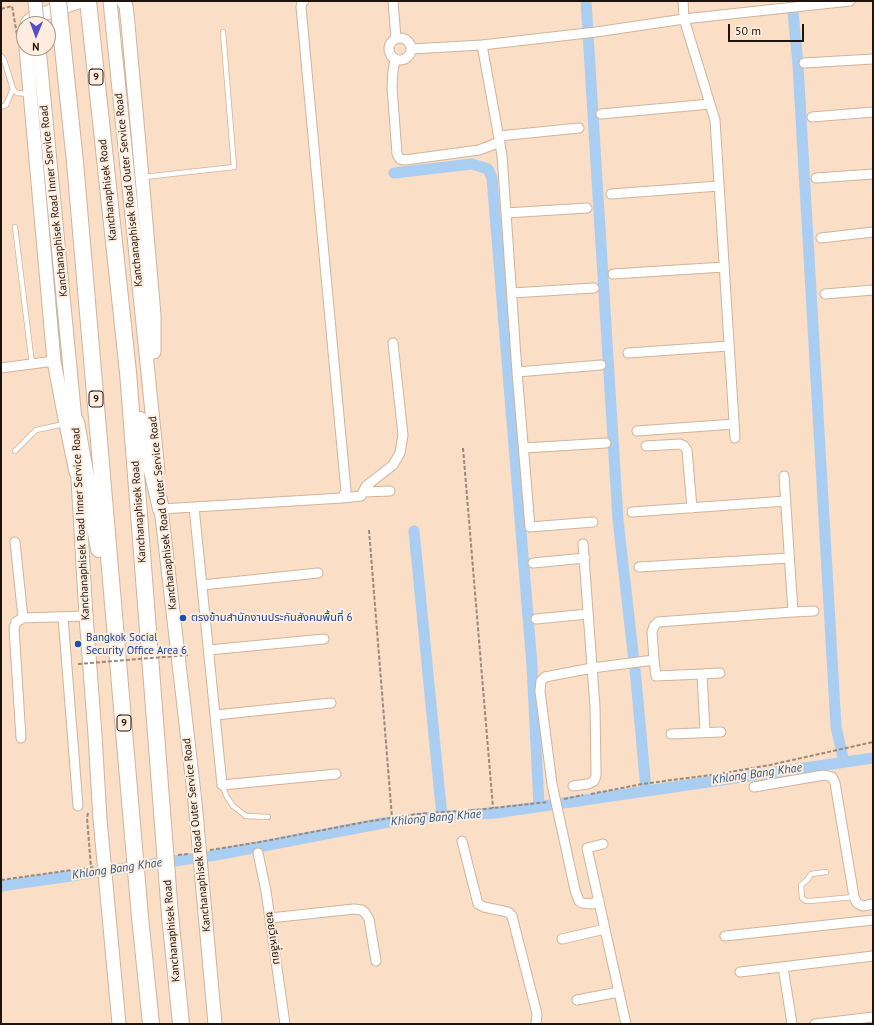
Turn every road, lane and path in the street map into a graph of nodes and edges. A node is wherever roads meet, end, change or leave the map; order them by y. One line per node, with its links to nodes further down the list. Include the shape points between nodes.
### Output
1 (35, 1): 12 (main road, bridge)
2 (58, 1): 96 (highway, 9, bridge, via 75,162)
3 (81, 1): 13 (main road)
4 (88, 1): 58 (highway, Kanchanaphisek Road / 9)
5 (110, 1): 62 (main road, Kanchanaphisek Road Outer Service Road)
6 (123, 1): 36 (main road, via 128,24)
7 (304, 1): 73 (street, via 301,7 346,491)
8 (393, 1): 17 (street)
9 (682, 1): 14 (street)
10 (850, 1): 14 (street)
11 (1, 9): 15 (path, via 12,6)
12 (36, 16)
13 (37, 16)
14 (684, 19): 18 (street); 28 (street)
15 (16, 29)
16 (223, 32): 36 (lane, via 234,167)
17 (396, 40): 19 (street, via 406,40); 23 (street, via 389,49)
18 (482, 45): 19 (street); 34 (street)
19 (411, 49): 23 (street, via 404,59)
20 (1, 56): 26 (lane)
21 (27, 56): 27 (main road)
22 (40, 56): 60 (main road, Kanchanaphisek Road Inner Service Road)
23 (395, 59): 34 (street, via 392,87 397,154 400,160 479,150)
24 (873, 59): 25 (street)
25 (804, 63)
26 (13, 89): 27 (lane, via 17,93); 29 (lane, via 6,105)
27 (29, 94): 54 (main road)
28 (710, 104): 31 (street); 38 (street, via 715,120)
29 (1, 107)
30 (873, 112): 32 (street)
31 (601, 114)
32 (812, 117)
33 (579, 128): 34 (street)
34 (500, 139): 41 (street)
35 (873, 174): 37 (street)
36 (142, 177): 62 (main road, via 154,315)
37 (816, 178)
38 (719, 186): 39 (street); 45 (street)
39 (610, 194)
40 (587, 208): 41 (street)
41 (506, 213): 49 (street)
42 (15, 227): 55 (lane)
43 (873, 232): 44 (street)
44 (821, 238)
45 (724, 267): 46 (street); 52 (street)
46 (613, 274)
47 (594, 288): 49 (street)
48 (873, 290): 50 (street)
49 (512, 293): 59 (street)
50 (825, 294)
51 (393, 343): 72 (street, via 403,435 400,453 393,465 370,482)
52 (729, 346): 53 (street); 61 (street)
53 (628, 353)
54 (54, 361): 55 (street); 60 (main road)
55 (32, 364): 57 (street)
56 (601, 365): 59 (street)
57 (1, 368)
58 (128, 372): 77 (highway); 150 (highway, Kanchanaphisek Road / 9, via 170,915)
59 (517, 372): 68 (street)
60 (71, 423): 69 (lane, via 36,430); 93 (main road, Kanchanaphisek Road Inner Service Road, via 78,479); 96 (highway)
61 (734, 424): 63 (street); 64 (street)
62 (154, 426): 77 (main road, Kanchanaphisek Road Outer Service Road)
63 (638, 431)
64 (735, 438)
65 (606, 443): 68 (street)
66 (646, 446): 76 (street, via 684,446)
67 (463, 448): 120 (path)
68 (524, 448): 79 (street, via 530,528)
69 (15, 451)
70 (784, 476): 74 (street)
71 (390, 491): 72 (street)
72 (364, 492): 73 (street, via 359,497)
73 (342, 498): 75 (street)
74 (786, 501): 76 (street); 84 (street)
75 (194, 507): 77 (street); 88 (street)
76 (692, 508): 78 (street)
77 (161, 510): 151 (main road, Kanchanaphisek Road Outer Service Road, via 195,802)
78 (632, 512)
79 (593, 522)
80 (369, 530): 122 (path)
81 (15, 542): 94 (street)
82 (584, 544): 83 (street)
83 (584, 558): 85 (street); 91 (street)
84 (789, 558): 86 (street); 90 (street)
85 (533, 563)
86 (639, 567)
87 (318, 573): 88 (street)
88 (202, 585): 98 (street)
89 (814, 611): 90 (street)
90 (793, 612): 100 (street, via 658,622 652,632)
91 (588, 614): 95 (street); 102 (street)
92 (63, 616): 93 (street); 94 (street); 118 (street)
93 (86, 616): 148 (main road, Kanchanaphisek Road Inner Service Road, via 100,819)
94 (23, 618): 110 (street, via 16,622 14,628)
95 (536, 619)
96 (116, 637): 149 (highway, 9)
97 (324, 639): 98 (street)
98 (209, 650): 106 (street)
99 (188, 654): 101 (path, bridge)
100 (650, 660): 102 (street); 104 (street, via 656,676)
101 (78, 664)
102 (592, 668): 114 (street, via 596,776 594,781 588,784); 134 (street, via 545,677 541,681 540,691 552,784 572,878 579,901 592,904)
103 (720, 672): 104 (street)
104 (702, 674): 107 (street)
105 (331, 703): 106 (street)
106 (216, 715): 113 (street)
107 (705, 732): 108 (street); 109 (street)
108 (721, 732)
109 (671, 734)
110 (22, 738)
111 (873, 742): 116 (path, via 770,765 642,784)
112 (336, 774): 113 (street)
113 (222, 785): 121 (lane, via 233,806 246,816)
114 (573, 786)
115 (754, 786): 133 (street, via 824,775 832,777)
116 (558, 800)
117 (550, 801): 120 (path)
118 (78, 806)
119 (89, 807): 129 (path, via 87,818)
120 (493, 808): 122 (path)
121 (268, 816)
122 (392, 818): 125 (path)
123 (462, 841): 153 (street, via 478,904 508,912 512,916 537,1014)
124 (603, 844): 134 (street, via 588,848)
125 (204, 851)
126 (258, 853): 136 (street, ซอยวีเหลี่ยม)
127 (188, 854): 128 (path)
128 (172, 856)
129 (91, 867): 130 (path); 132 (path)
130 (98, 867)
131 (826, 872): 133 (lane, via 811,874 801,885 802,898 810,901)
132 (1, 880)
133 (854, 897): 135 (street, via 857,903 863,906)
134 (599, 900): 138 (street)
135 (873, 904)
136 (270, 918): 142 (street, via 362,910 369,919); 152 (street, ซอยวีเหลี่ยม)
137 (873, 920): 139 (street)
138 (605, 929): 140 (street); 145 (street)
139 (725, 936)
140 (562, 939)
141 (873, 956): 143 (street)
142 (376, 961)
143 (784, 967): 144 (street); 155 (street)
144 (740, 972)
145 (619, 992): 146 (street); 154 (street)
146 (577, 1000)
147 (873, 1017): 156 (street)
148 (119, 1024)
149 (151, 1024)
150 (182, 1024)
151 (215, 1024)
152 (285, 1024)
153 (536, 1024)
154 (626, 1024)
155 (792, 1024)
156 (815, 1024)

